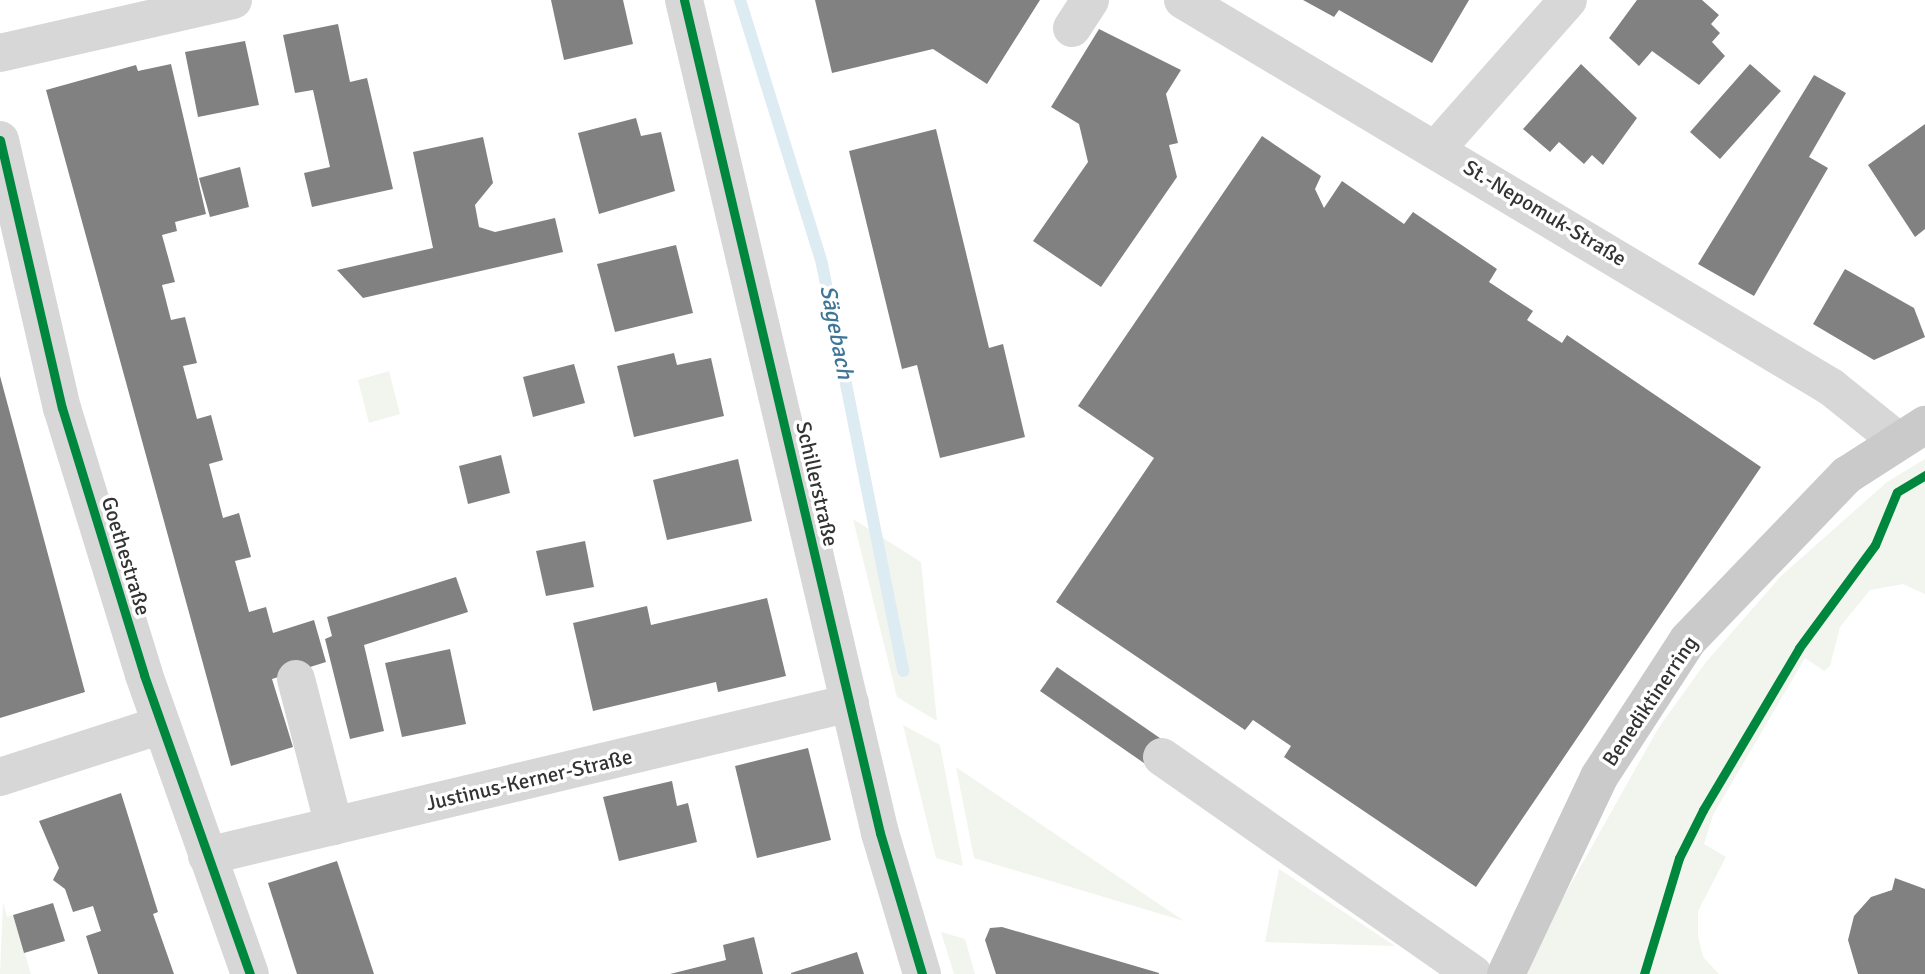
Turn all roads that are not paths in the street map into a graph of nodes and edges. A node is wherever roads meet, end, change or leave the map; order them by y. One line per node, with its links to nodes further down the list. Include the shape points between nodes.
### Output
1 (233, 0): 5 (street)
2 (684, 0): 10 (street, Schillerstraße)
3 (1183, 0): 7 (street, St.-Nepomuk-Straße)
4 (1567, 0): 7 (street)
5 (0, 53)
6 (0, 140): 11 (street, Goethestraße, via 62,408)
7 (1438, 147): 8 (street, St.-Nepomuk-Straße)
8 (1911, 433): 19 (main road, Benediktinerring, via 1838,484 1688,640 1599,777)
9 (296, 680): 14 (street)
10 (850, 703): 14 (street, Justinus-Kerner-Straße); 17 (street, Schillerstraße)
11 (160, 725): 13 (street); 15 (street, Goethestraße)
12 (1162, 757): 18 (street)
13 (0, 777)
14 (334, 826): 15 (street, Justinus-Kerner-Straße)
15 (207, 856): 16 (street, Goethestraße)
16 (250, 974)
17 (922, 974)
18 (1473, 974)
19 (1506, 974)

